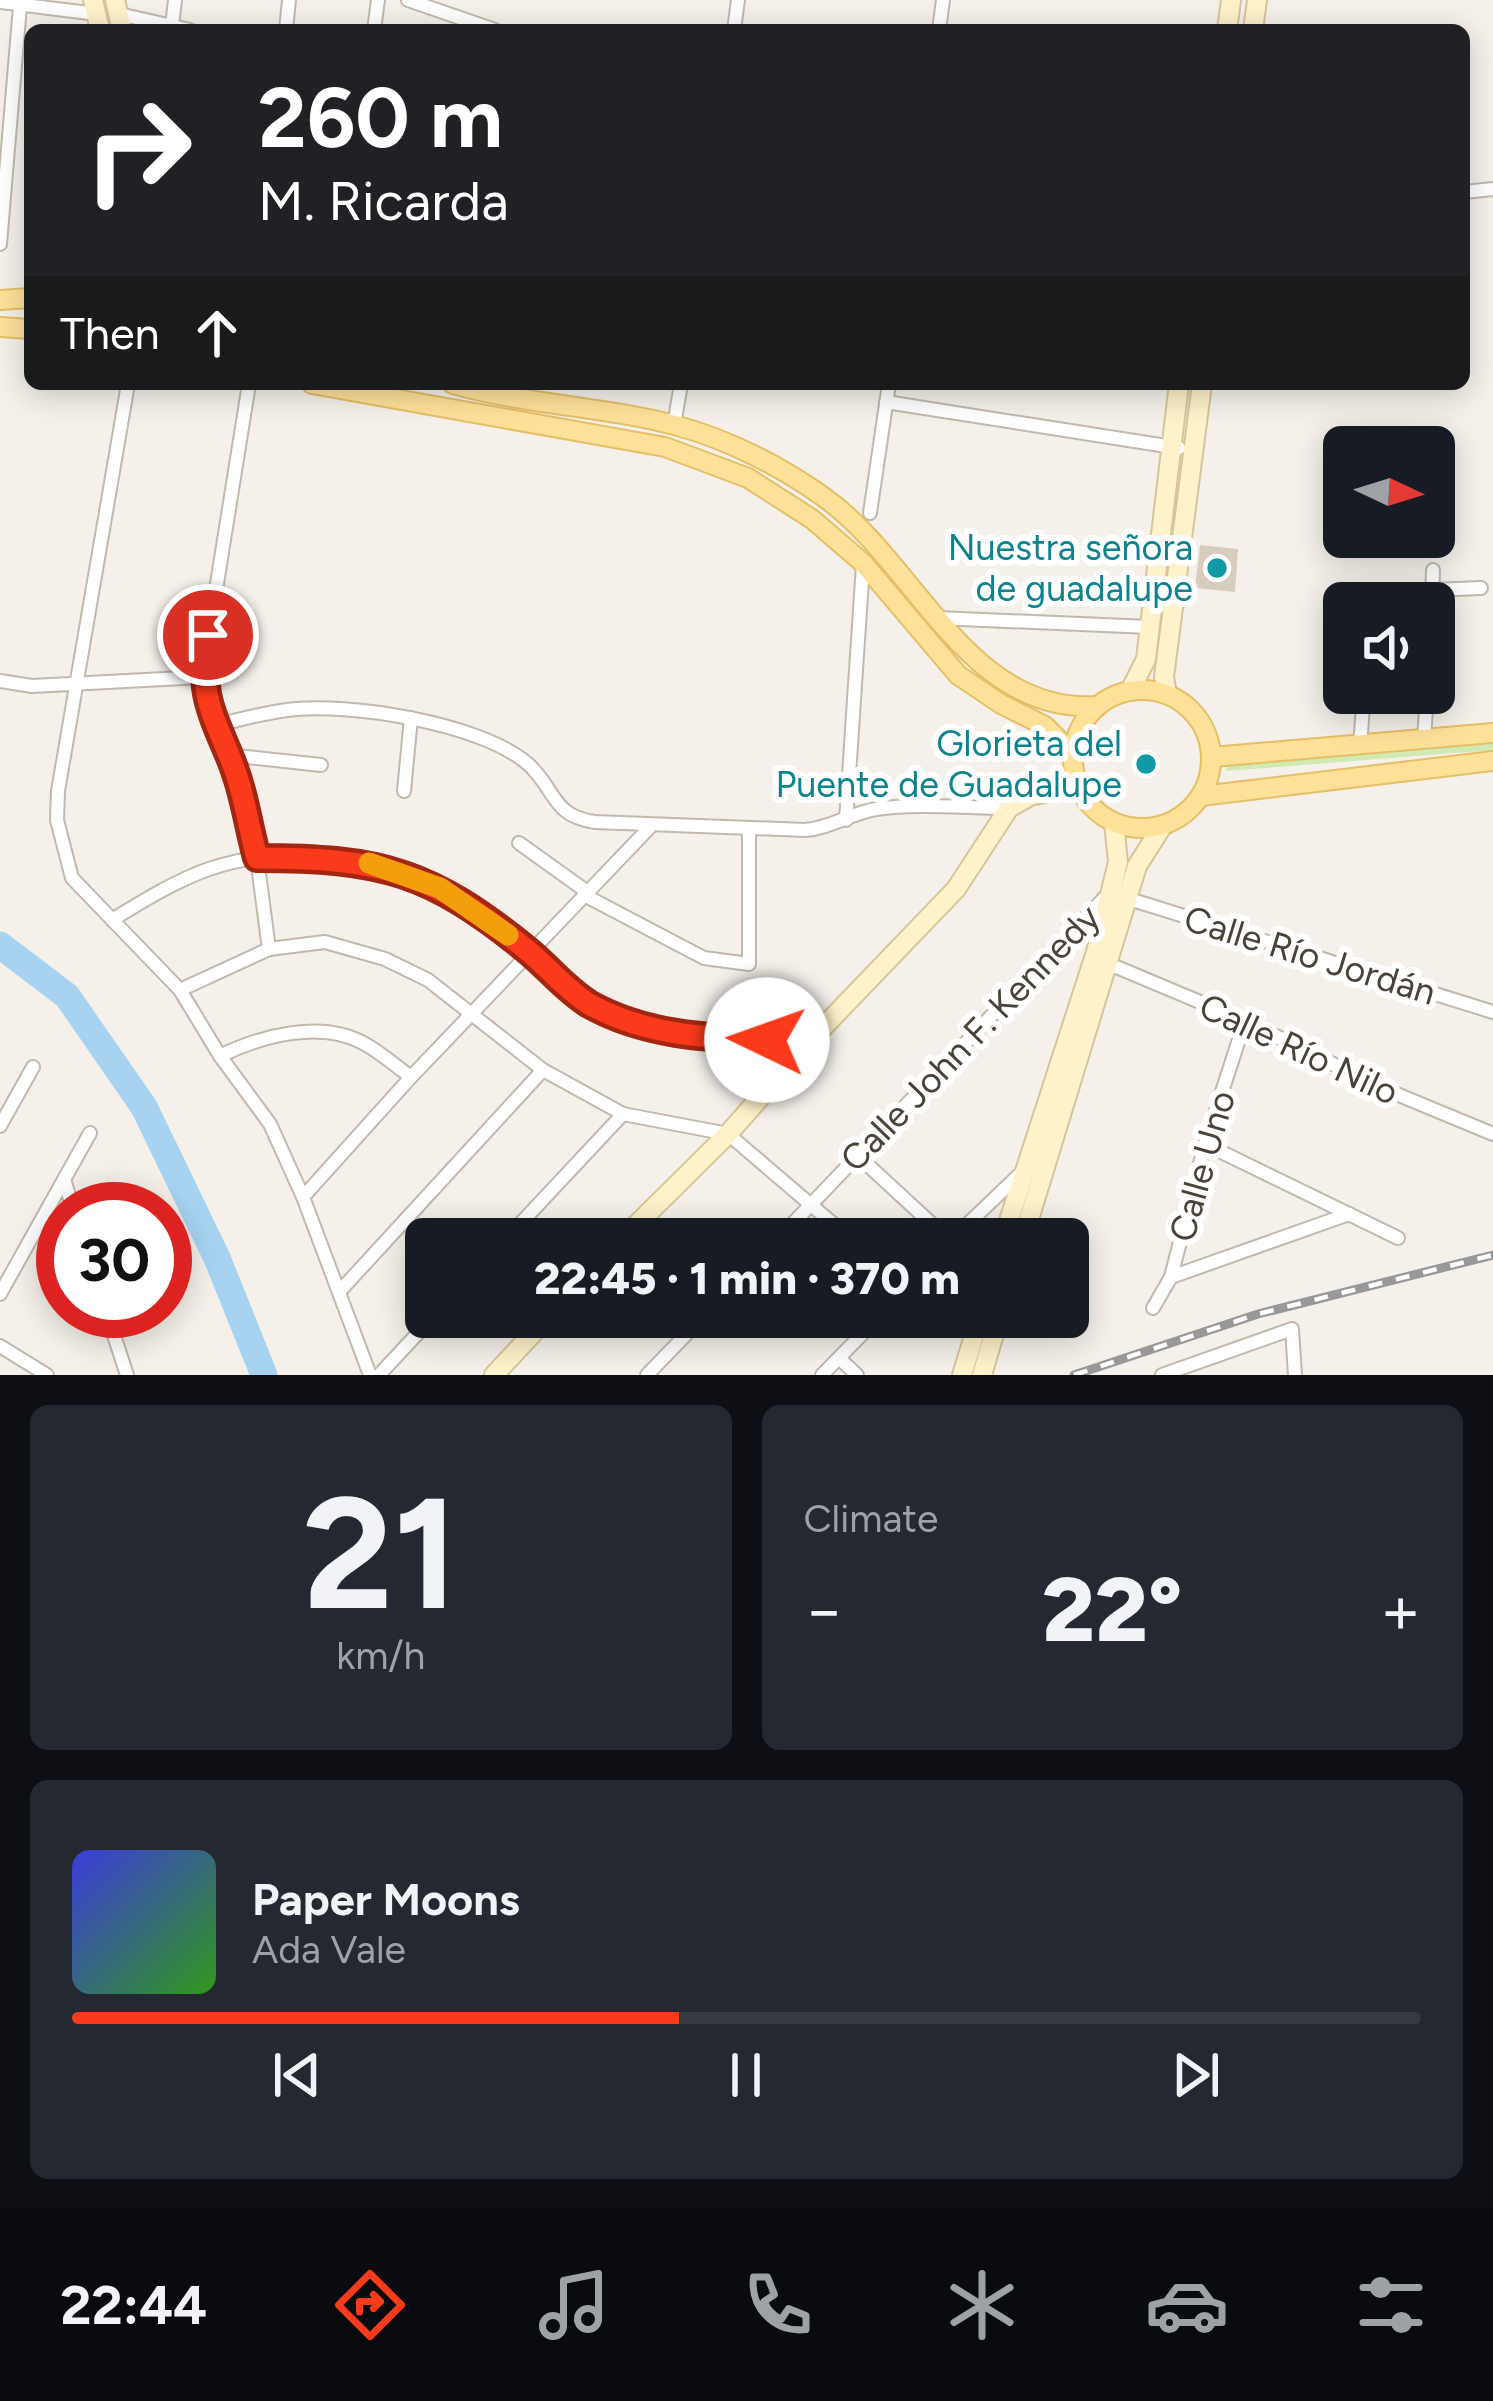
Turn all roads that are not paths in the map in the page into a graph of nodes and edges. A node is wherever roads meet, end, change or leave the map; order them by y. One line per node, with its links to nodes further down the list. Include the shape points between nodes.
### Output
1 (408, 0): 6 (street)
2 (0, 2): 3 (street)
3 (20, 6): 4 (street); 8 (street)
4 (97, 15)
5 (119, 15): 7 (street)
6 (453, 23)
7 (162, 24)
8 (0, 244)
9 (127, 390): 31 (street)
10 (247, 390): 29 (street)
11 (347, 390): 22 (main road, via 709,461 781,496)
12 (485, 390): 18 (main road)
13 (679, 390): 18 (street)
14 (888, 390): 17 (street)
15 (1178, 390): 19 (main road)
16 (1201, 390): 20 (main road)
17 (886, 402): 19 (street); 21 (street)
18 (674, 425): 27 (main road, via 827,499)
19 (1171, 446): 20 (street); 28 (main road)
20 (1192, 450): 33 (main road)
21 (870, 513)
22 (863, 563): 43 (main road, via 958,675 1046,726); 51 (street)
23 (1433, 569): 24 (street)
24 (1433, 582)
25 (1480, 588): 26 (street)
26 (1455, 592)
27 (937, 618): 28 (street); 34 (main road, via 1012,685 1052,704)
28 (1150, 627): 32 (main road)
29 (202, 676): 31 (street); 38 (street)
30 (0, 681): 31 (street)
31 (80, 682): 60 (street, via 57,820 71,878)
32 (1130, 691): 33 (main road); 34 (main road)
33 (1166, 694): 44 (main road, via 1198,718)
34 (1099, 706): 43 (main road)
35 (1362, 714): 41 (street)
36 (1425, 714): 40 (street)
37 (411, 718): 38 (street, via 287,710); 48 (street); 54 (street, via 526,762 572,817)
38 (214, 726): 42 (street)
39 (1493, 733): 40 (main road)
40 (1424, 740): 41 (main road)
41 (1360, 746): 44 (main road)
42 (230, 755): 46 (street); 57 (street)
43 (1074, 755): 47 (main road)
44 (1212, 757): 49 (main road)
45 (1493, 761): 49 (main road)
46 (321, 765)
47 (1078, 785): 50 (main road); 52 (main road)
48 (404, 791)
49 (1201, 796): 53 (main road)
50 (1009, 808): 51 (street, via 890,807); 68 (main road, via 956,889)
51 (846, 820): 55 (street, via 828,828)
52 (1114, 823): 53 (main road); 59 (main road)
53 (1163, 825): 59 (main road)
54 (650, 827): 55 (street); 58 (street)
55 (748, 830): 58 (street, via 749,964 704,958)
56 (519, 843): 58 (street)
57 (257, 858): 60 (street, via 210,869); 61 (street); 62 (street, via 353,861 406,874 475,910)
58 (585, 893): 62 (street)
59 (1119, 894): 63 (main road); 65 (street, Calle Río Jordán); 80 (street, Calle John F. Kennedy); 81 (main road)
60 (112, 920): 64 (street)
61 (269, 950): 64 (street); 66 (street, via 325,942 385,959)
62 (531, 953): 66 (street); 68 (street, via 591,1005 652,1028)
63 (1106, 963): 67 (street, Calle Río Nilo); 79 (main road)
64 (180, 990): 69 (street)
65 (1493, 1012)
66 (472, 1013): 71 (street); 72 (street)
67 (1245, 1021): 77 (street, Calle Río Nilo); 78 (street, Calle Uno)
68 (808, 1042): 76 (main road)
69 (220, 1057): 72 (street, via 251,1041 316,1030 361,1041); 84 (street, via 270,1124)
70 (33, 1067): 74 (street)
71 (543, 1070): 73 (street); 97 (street)
72 (411, 1077): 84 (street)
73 (622, 1114): 76 (street); 87 (street)
74 (0, 1126)
75 (89, 1133): 82 (street)
76 (728, 1134): 85 (street); 88 (main road)
77 (1493, 1134)
78 (1205, 1144): 86 (street); 96 (street, Calle Uno)
79 (1050, 1148): 81 (street); 94 (main road)
80 (857, 1155): 85 (street, Calle John F. Kennedy); 91 (street)
81 (1023, 1171): 92 (street); 93 (main road)
82 (64, 1179): 83 (street); 98 (street)
83 (65, 1182)
84 (303, 1197): 97 (street)
85 (812, 1204): 89 (street, Calle John F. Kennedy); 90 (street)
86 (1349, 1214): 95 (street); 96 (street)
87 (525, 1218)
88 (643, 1218)
89 (798, 1218)
90 (828, 1218)
91 (927, 1218)
92 (973, 1218)
93 (1009, 1218)
94 (1029, 1218)
95 (1398, 1238)
96 (1171, 1277): 99 (street, Calle Uno)
97 (340, 1292): 112 (street)
98 (0, 1294)
99 (1153, 1308)
100 (115, 1338): 111 (street)
101 (413, 1338): 113 (street)
102 (528, 1338): 114 (main road)
103 (683, 1338): 115 (street)
104 (859, 1338): 108 (street)
105 (973, 1338): 118 (main road)
106 (993, 1338): 119 (main road)
107 (0, 1346): 110 (street)
108 (839, 1358): 116 (street); 117 (street)
109 (1202, 1368): 120 (street); 121 (street, via 1292,1330)
110 (47, 1375)
111 (127, 1375)
112 (370, 1375)
113 (379, 1375)
114 (494, 1375)
115 (647, 1375)
116 (822, 1375)
117 (857, 1375)
118 (962, 1375)
119 (982, 1375)
120 (1162, 1375)
121 (1295, 1375)

